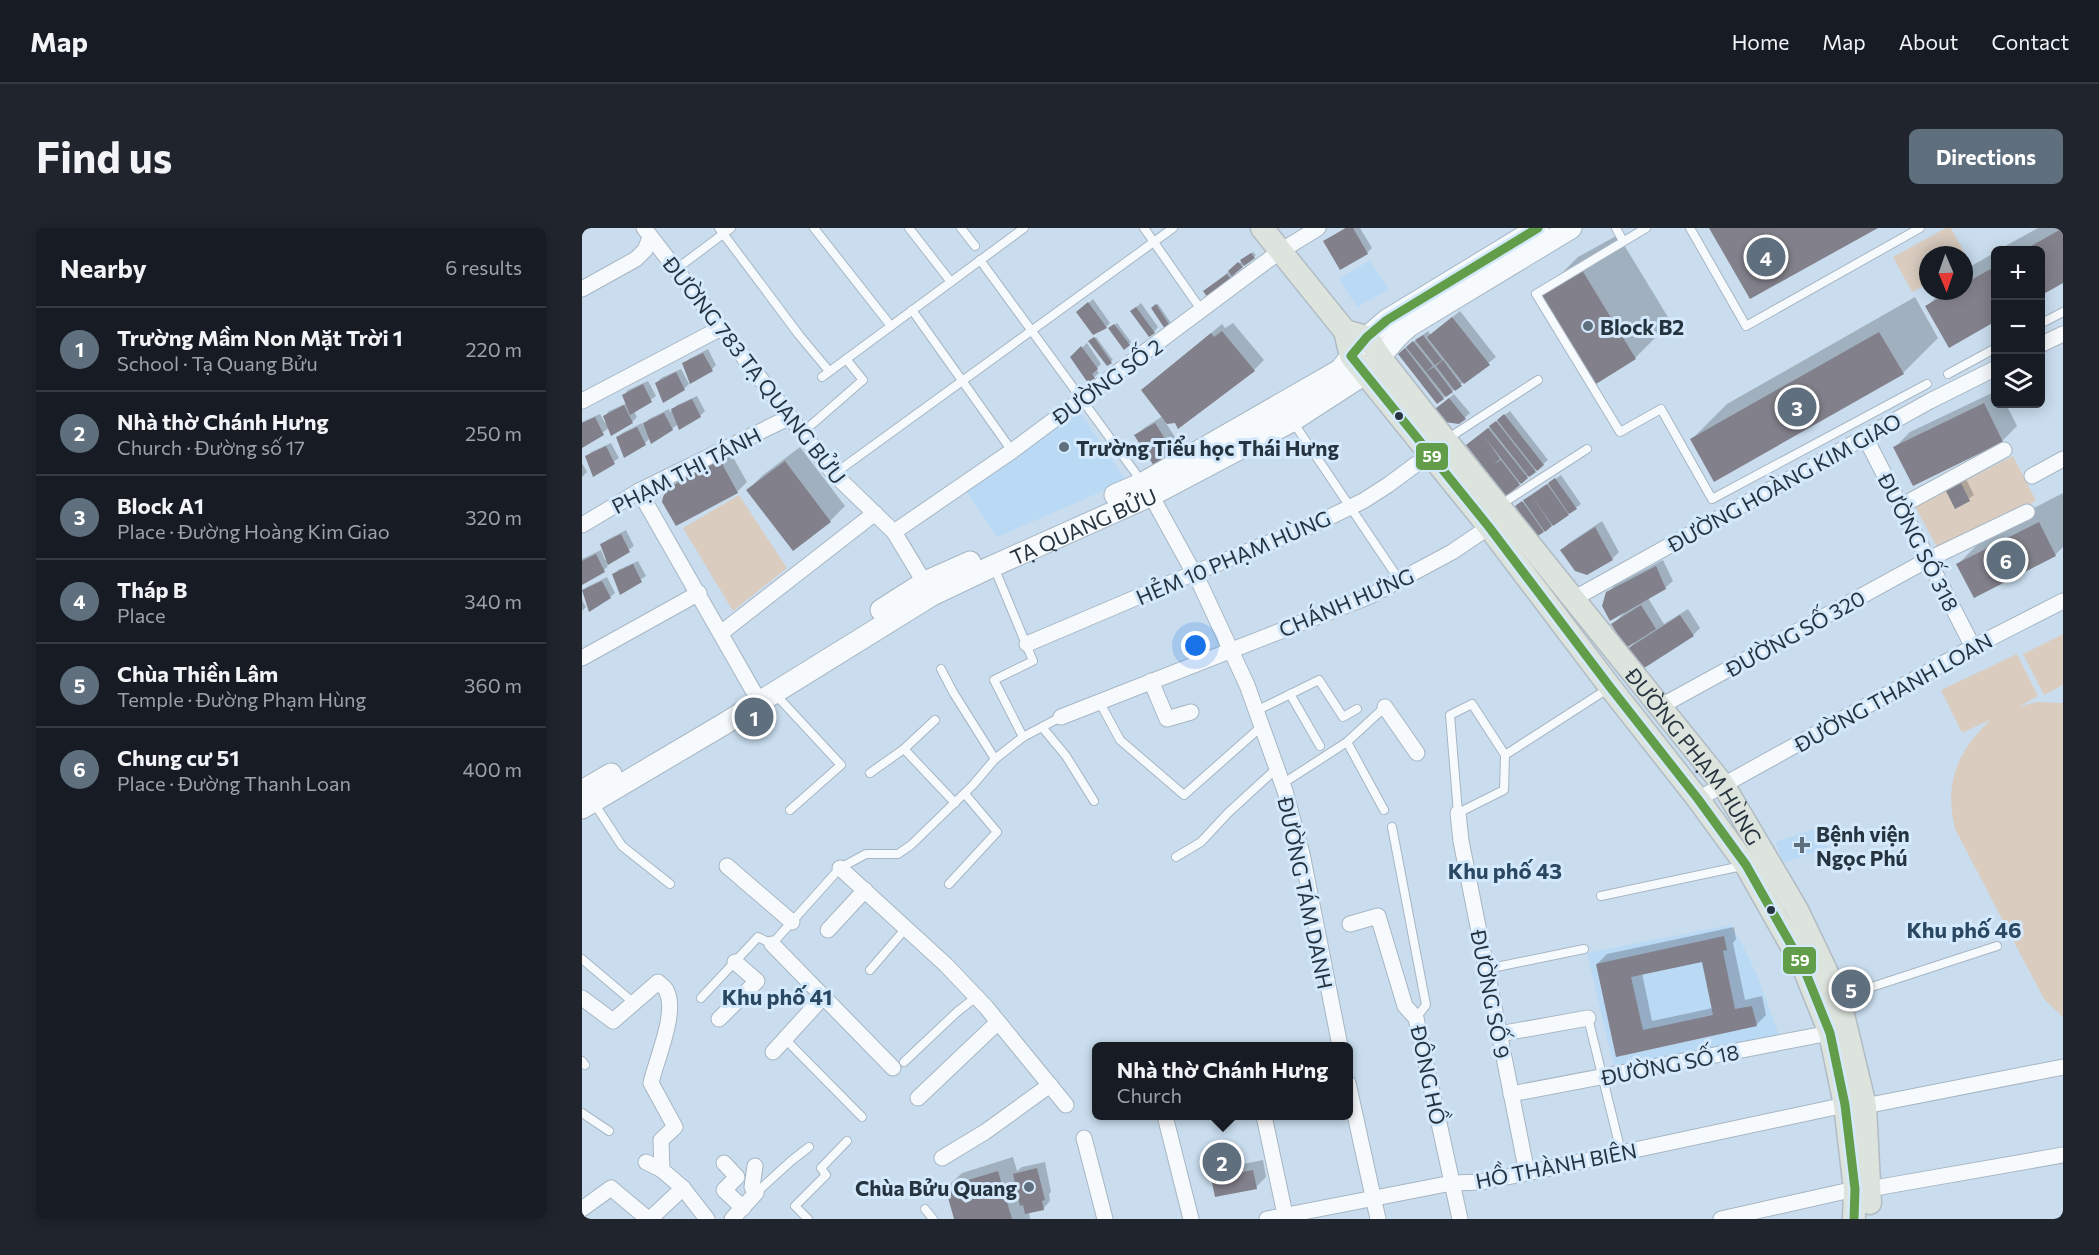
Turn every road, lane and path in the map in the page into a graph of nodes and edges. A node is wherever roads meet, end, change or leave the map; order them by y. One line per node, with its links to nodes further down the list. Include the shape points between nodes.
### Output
1 (731, 228): 17 (lane)
2 (814, 228): 31 (lane)
3 (909, 228): 25 (lane)
4 (961, 228): 21 (lane)
5 (1024, 228): 23 (lane)
6 (1144, 228): 20 (lane)
7 (1173, 228): 20 (lane)
8 (1262, 228): 22 (main road)
9 (1318, 228): 22 (street, ĐƯỜNG SỐ 2)
10 (1538, 228): 36 (main road, TẠ QUANG BỬU, via 1401,310)
11 (1570, 228): 41 (main road, TẠ QUANG BỬU, via 1422,318 1398,336)
12 (1616, 228): 19 (lane)
13 (1646, 228): 16 (lane)
14 (1690, 228): 15 (lane, via 1746,326)
15 (1920, 228)
16 (1636, 230): 19 (lane)
17 (721, 231): 24 (lane); 40 (lane, via 826,374)
18 (647, 233): 24 (street, ĐƯỜNG 783 TẠ QUANG BỬU); 26 (street, via 645,250 636,259)
19 (1623, 241): 46 (lane, via 1536,294 1620,432 1661,409 1712,499)
20 (1154, 242): 28 (lane); 33 (lane)
21 (975, 246)
22 (1279, 252): 28 (street, ĐƯỜNG SỐ 2); 34 (main road)
23 (980, 260): 25 (lane); 33 (lane)
24 (675, 270): 32 (street, ĐƯỜNG 783 TẠ QUANG BỬU)
25 (951, 282): 27 (lane)
26 (582, 288)
27 (912, 310): 31 (lane); 45 (lane)
28 (1202, 310): 47 (street, ĐƯỜNG SỐ 2)
29 (2063, 312): 30 (lane)
30 (2045, 321)
31 (891, 326): 40 (lane)
32 (721, 328): 48 (street); 49 (street, ĐƯỜNG 783 TẠ QUANG BỬU)
33 (1031, 331): 45 (lane); 47 (lane)
34 (1345, 331): 36 (main road); 39 (main road)
35 (2063, 334): 37 (street)
36 (1367, 337): 39 (main road, TẠ QUANG BỬU); 41 (main road)
37 (2045, 343)
38 (1991, 350): 43 (lane)
39 (1351, 356): 41 (main road, ĐƯỜNG PHẠM HÙNG); 60 (main road, TẠ QUANG BỬU, via 1340,370)
40 (846, 359): 51 (lane, via 863,380)
41 (1373, 365): 50 (main road, TẠ QUANG BỬU); 53 (main road, ĐƯỜNG PHẠM HÙNG)
42 (1991, 370): 52 (street, ĐƯỜNG HOÀNG KIM GIAO)
43 (1948, 374)
44 (1538, 380): 53 (lane)
45 (962, 381): 56 (lane); 58 (lane)
46 (1927, 384)
47 (1083, 399): 56 (street, ĐƯỜNG SỐ 2); 60 (lane)
48 (582, 401)
49 (790, 417): 51 (street, ĐƯỜNG 783 TẠ QUANG BỬU); 61 (street, PHẠM THỊ TÁNH)
50 (1292, 421): 60 (main road, TẠ QUANG BỬU); 63 (lane)
51 (802, 433): 58 (street, ĐƯỜNG 783 TẠ QUANG BỬU)
52 (1865, 437): 64 (street, ĐƯỜNG SỐ 318); 76 (street, ĐƯỜNG HOÀNG KIM GIAO)
53 (1438, 447): 62 (main road, ĐƯỜNG PHẠM HÙNG); 63 (street, HẺM 10 PHẠM HÙNG, via 1388,485); 68 (main road, ĐƯỜNG PHẠM HÙNG)
54 (1587, 449): 62 (lane)
55 (2004, 450): 64 (street)
56 (1011, 451): 69 (street, ĐƯỜNG SỐ 2)
57 (2063, 459): 59 (street)
58 (834, 474): 66 (street, ĐƯỜNG 783 TẠ QUANG BỬU)
59 (2032, 476)
60 (1148, 489): 71 (main road, TẠ QUANG BỬU); 72 (street, ĐƯỜNG TÁM DANH); 74 (main road, TẠ QUANG BỬU)
61 (639, 491): 67 (street, PHẠM THỊ TÁNH); 75 (street)
62 (1499, 505): 76 (main road, ĐƯỜNG PHẠM HÙNG)
63 (1351, 506): 72 (street, HẺM 10 PHẠM HÙNG); 73 (lane)
64 (1901, 506): 70 (street, ĐƯỜNG SỐ 318)
65 (2027, 512): 70 (street, ĐƯỜNG SỐ 320)
66 (875, 513): 69 (street, ĐƯỜNG 783 TẠ QUANG BỬU); 78 (street)
67 (582, 525)
68 (1489, 527): 73 (street, CHÁNH HƯNG); 85 (main road, ĐƯỜNG PHẠM HÙNG)
69 (894, 532): 74 (street, ĐƯỜNG 783 TẠ QUANG BỬU)
70 (1929, 559): 80 (street, ĐƯỜNG SỐ 318); 89 (street, ĐƯỜNG SỐ 320)
71 (993, 566): 74 (main road, TẠ QUANG BỬU); 79 (lane)
72 (1194, 573): 79 (street, HẺM 10 PHẠM HÙNG); 81 (street, ĐƯỜNG TÁM DANH)
73 (1400, 581): 81 (street, CHÁNH HƯNG)
74 (929, 589): 87 (main road, TẠ QUANG BỬU)
75 (699, 593): 78 (street); 82 (street)
76 (1575, 598): 89 (main road, ĐƯỜNG PHẠM HÙNG)
77 (2063, 601): 80 (street, ĐƯỜNG THANH LOAN)
78 (721, 633): 87 (street)
79 (1027, 644): 98 (lane, via 1034,661 994,680)
80 (1973, 647): 108 (street, ĐƯỜNG THANH LOAN)
81 (1230, 650): 84 (street, CHÁNH HƯNG); 92 (street, ĐƯỜNG TÁM DANH)
82 (582, 658)
83 (940, 669): 104 (lane)
84 (1150, 681): 88 (street, CHÁNH HƯNG); 93 (street, via 1167,719)
85 (1610, 687): 103 (lane); 111 (main road, ĐƯỜNG PHẠM HÙNG)
86 (1290, 694): 91 (lane, via 1319,680 1343,717); 92 (lane); 100 (lane)
87 (762, 695): 110 (main road, TẠ QUANG BỬU, via 718,714); 114 (lane, via 841,765)
88 (1099, 701): 94 (street, CHÁNH HƯNG); 96 (lane, via 1120,740 1184,795)
89 (1661, 706): 108 (main road, ĐƯỜNG PHẠM HÙNG)
90 (1385, 707): 99 (lane); 102 (street)
91 (1357, 709)
92 (1256, 711): 96 (street, ĐƯỜNG TÁM DANH)
93 (1191, 712)
94 (1060, 717): 97 (lane)
95 (935, 720): 101 (lane)
96 (1262, 726): 105 (street, ĐƯỜNG TÁM DANH)
97 (1042, 727): 98 (lane); 112 (lane)
98 (1023, 737): 104 (lane)
99 (1347, 742): 107 (lane); 115 (lane)
100 (1320, 746)
101 (904, 749): 106 (lane); 113 (lane)
102 (1418, 753)
103 (1505, 755): 116 (lane, via 1504,790); 116 (lane, via 1472,704 1450,715)
104 (994, 759): 109 (lane)
105 (1277, 768): 107 (street, ĐƯỜNG TÁM DANH); 118 (lane, via 1202,842)
106 (870, 773)
107 (1282, 784): 150 (street, ĐƯỜNG TÁM DANH, via 1302,854)
108 (1724, 786): 111 (street, ĐƯỜNG THANH LOAN); 141 (main road, ĐƯỜNG PHẠM HÙNG, via 1797,910)
109 (965, 794): 113 (lane); 123 (lane, via 998,832)
110 (585, 795): 122 (lane, via 622,846)
111 (1698, 799): 119 (main road, ĐƯỜNG PHẠM HÙNG)
112 (1094, 801)
113 (955, 802): 121 (lane, via 898,854 866,854)
114 (790, 810)
115 (1384, 810)
116 (1458, 813): 135 (street, ĐƯỜNG SỐ 9)
117 (1392, 827): 143 (lane, ĐÔNG HỒ, via 1426,1005)
118 (1176, 856)
119 (1746, 865): 125 (lane); 147 (main road, ĐƯỜNG PHẠM HÙNG, via 1803,966)
120 (727, 866): 126 (street)
121 (840, 868): 124 (street); 126 (lane)
122 (670, 884)
123 (949, 884)
124 (865, 890): 128 (street); 129 (street)
125 (1601, 896)
126 (792, 922): 130 (lane)
127 (1350, 924): 143 (street, via 1378,915 1405,1006)
128 (906, 928): 136 (lane); 138 (street)
129 (828, 930)
130 (772, 944): 134 (lane, via 758,937); 137 (street)
131 (1997, 946): 141 (lane)
132 (1584, 949): 135 (lane)
133 (582, 959): 142 (lane)
134 (735, 962): 140 (lane); 145 (street, via 757,981)
135 (1487, 969): 148 (street, ĐƯỜNG SỐ 9)
136 (870, 970)
137 (824, 996): 149 (street); 152 (street)
138 (976, 997): 146 (street); 152 (lane)
139 (582, 998): 142 (street, via 613,1022)
140 (701, 998)
141 (1839, 998): 160 (main road, ĐƯỜNG PHẠM HÙNG)
142 (634, 1003): 175 (street, via 660,980 667,990 667,1032 651,1083 675,1127 662,1140)
143 (1416, 1018): 177 (street, ĐÔNG HỒ)
144 (1588, 1018): 148 (street); 154 (lane)
145 (719, 1019)
146 (998, 1022): 155 (street); 157 (street)
147 (1830, 1033): 154 (street, ĐƯỜNG SỐ 18); 160 (main road, ĐƯỜNG PHẠM HÙNG)
148 (1499, 1034): 156 (street, ĐƯỜNG SỐ 9)
149 (785, 1039): 151 (street); 162 (lane)
150 (1339, 1042)
151 (773, 1052)
152 (898, 1065)
153 (2063, 1066): 160 (street, HỒ THÀNH BIÊN)
154 (1604, 1076): 156 (street, ĐƯỜNG SỐ 18); 169 (lane)
155 (1050, 1085): 158 (street); 171 (street)
156 (1511, 1094): 176 (street, ĐƯỜNG SỐ 9)
157 (918, 1098)
158 (1066, 1105)
159 (1353, 1105): 181 (street)
160 (1855, 1106): 169 (street, HỒ THÀNH BIÊN); 179 (main road, ĐƯỜNG PHẠM HÙNG)
161 (582, 1113): 165 (lane)
162 (862, 1117)
163 (1167, 1120): 191 (street)
164 (1265, 1120): 185 (street)
165 (609, 1131)
166 (1084, 1138): 190 (street)
167 (847, 1141): 188 (lane, via 820,1168 826,1175 795,1206)
168 (809, 1147): 180 (lane)
169 (1622, 1152): 176 (street, HỒ THÀNH BIÊN)
170 (2063, 1155): 179 (street)
171 (942, 1158)
172 (646, 1162): 175 (street)
173 (724, 1163): 184 (street, via 737,1177 724,1190)
174 (755, 1167): 180 (street, via 752,1187)
175 (662, 1170): 178 (street)
176 (1527, 1173): 177 (street, HỒ THÀNH BIÊN)
177 (1452, 1183): 181 (street, HỒ THÀNH BIÊN); 194 (street, ĐÔNG HỒ)
178 (683, 1188): 186 (street); 187 (street)
179 (1862, 1189): 195 (street); 196 (main road, ĐƯỜNG PHẠM HÙNG); 197 (main road, ĐƯỜNG PHẠM HÙNG)
180 (756, 1193): 184 (street)
181 (1374, 1198): 185 (street, HỒ THÀNH BIÊN); 193 (street)
182 (582, 1209): 186 (street, via 611,1188)
183 (925, 1209): 189 (lane)
184 (738, 1213)
185 (1286, 1217): 192 (street, HỒ THÀNH BIÊN)
186 (649, 1219)
187 (707, 1219)
188 (808, 1219)
189 (933, 1219)
190 (1105, 1219)
191 (1191, 1219)
192 (1267, 1219)
193 (1378, 1219)
194 (1460, 1219)
195 (1720, 1219)
196 (1854, 1219)
197 (1870, 1219)

